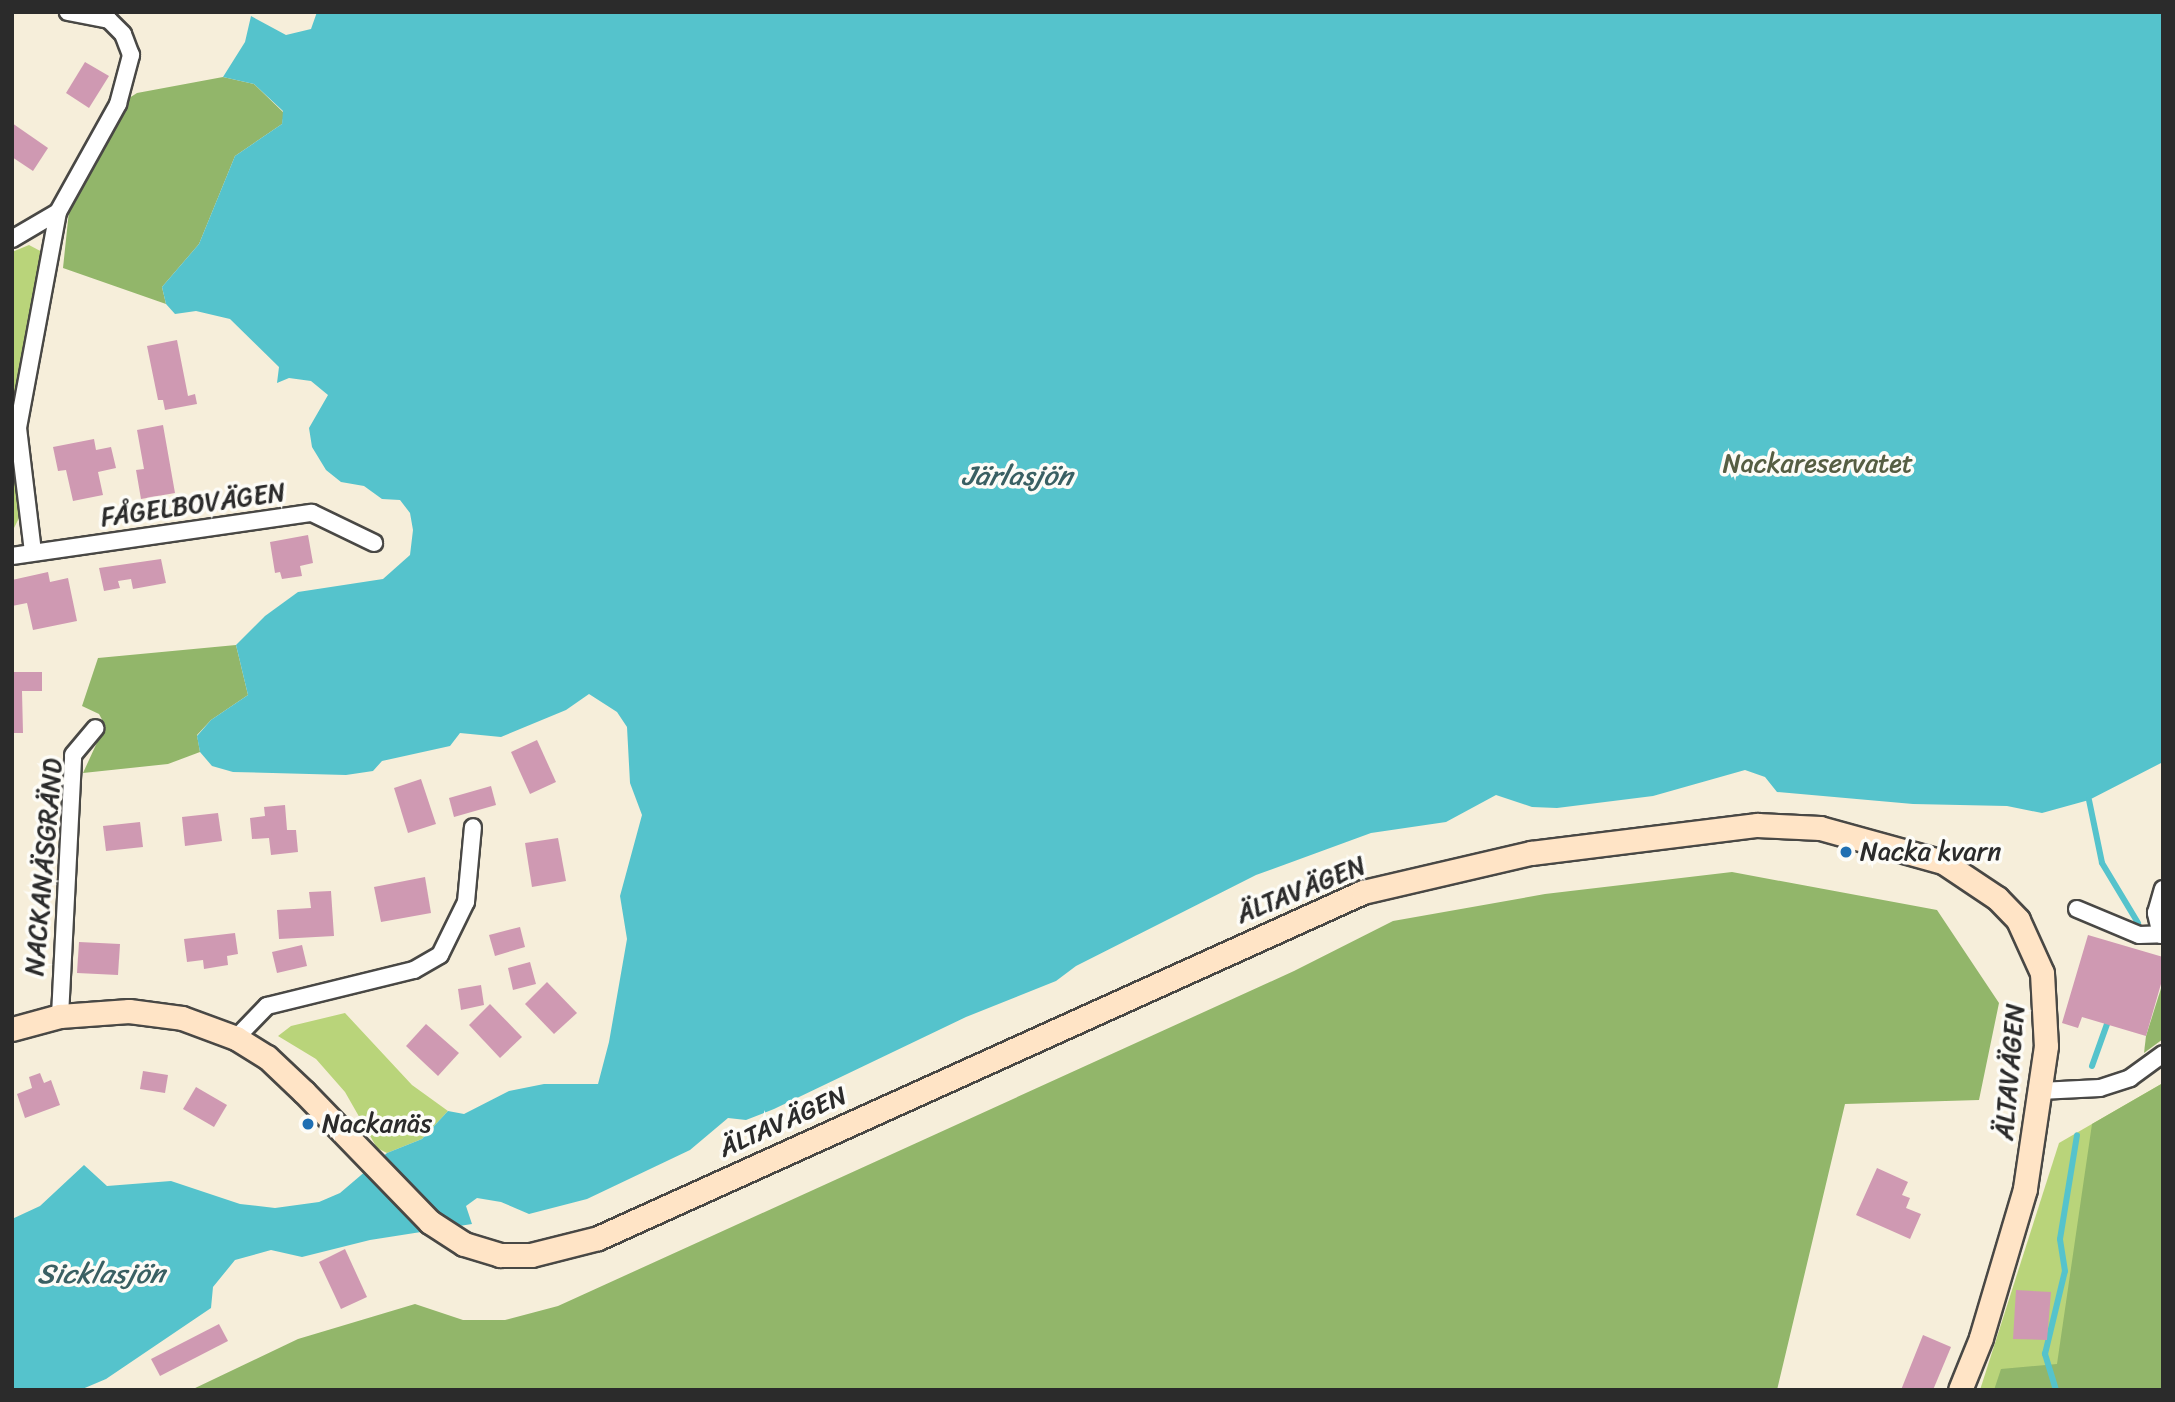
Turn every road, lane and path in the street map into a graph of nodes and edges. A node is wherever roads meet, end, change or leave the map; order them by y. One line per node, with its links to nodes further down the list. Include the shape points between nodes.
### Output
1 (68, 12): 2 (street, via 108,20 123,34 131,55 118,104)
2 (58, 212): 3 (street); 5 (street, via 18,428)
3 (12, 239)
4 (374, 543): 5 (street, FÅGELBOVÄGEN, via 312,513)
5 (33, 552): 6 (street, FÅGELBOVÄGEN)
6 (12, 556)
7 (96, 728): 12 (street, NACKANÄSGRÄND, via 73,755)
8 (473, 827): 14 (street, via 466,902 440,955 414,970 267,1006)
9 (2163, 890): 11 (street, via 2156,913)
10 (2077, 909): 11 (street, via 2139,935)
11 (2162, 935)
12 (60, 1016): 13 (main road, ÄLTAVÄGEN); 14 (main road, ÄLTAVÄGEN, via 151,1013 182,1018)
13 (12, 1028)
14 (236, 1038): 16 (main road, ÄLTAVÄGEN, via 267,1057 430,1222 464,1244 500,1255 531,1255 598,1238 1363,892 1531,853 1757,825 1821,828 1881,842 1943,862 1997,898 2018,920 2042,973 2046,1046)
15 (2163, 1054): 16 (street, via 2130,1078 2100,1088)
16 (2040, 1091): 17 (main road, ÄLTAVÄGEN, via 2025,1189 1981,1338)
17 (1960, 1390)

